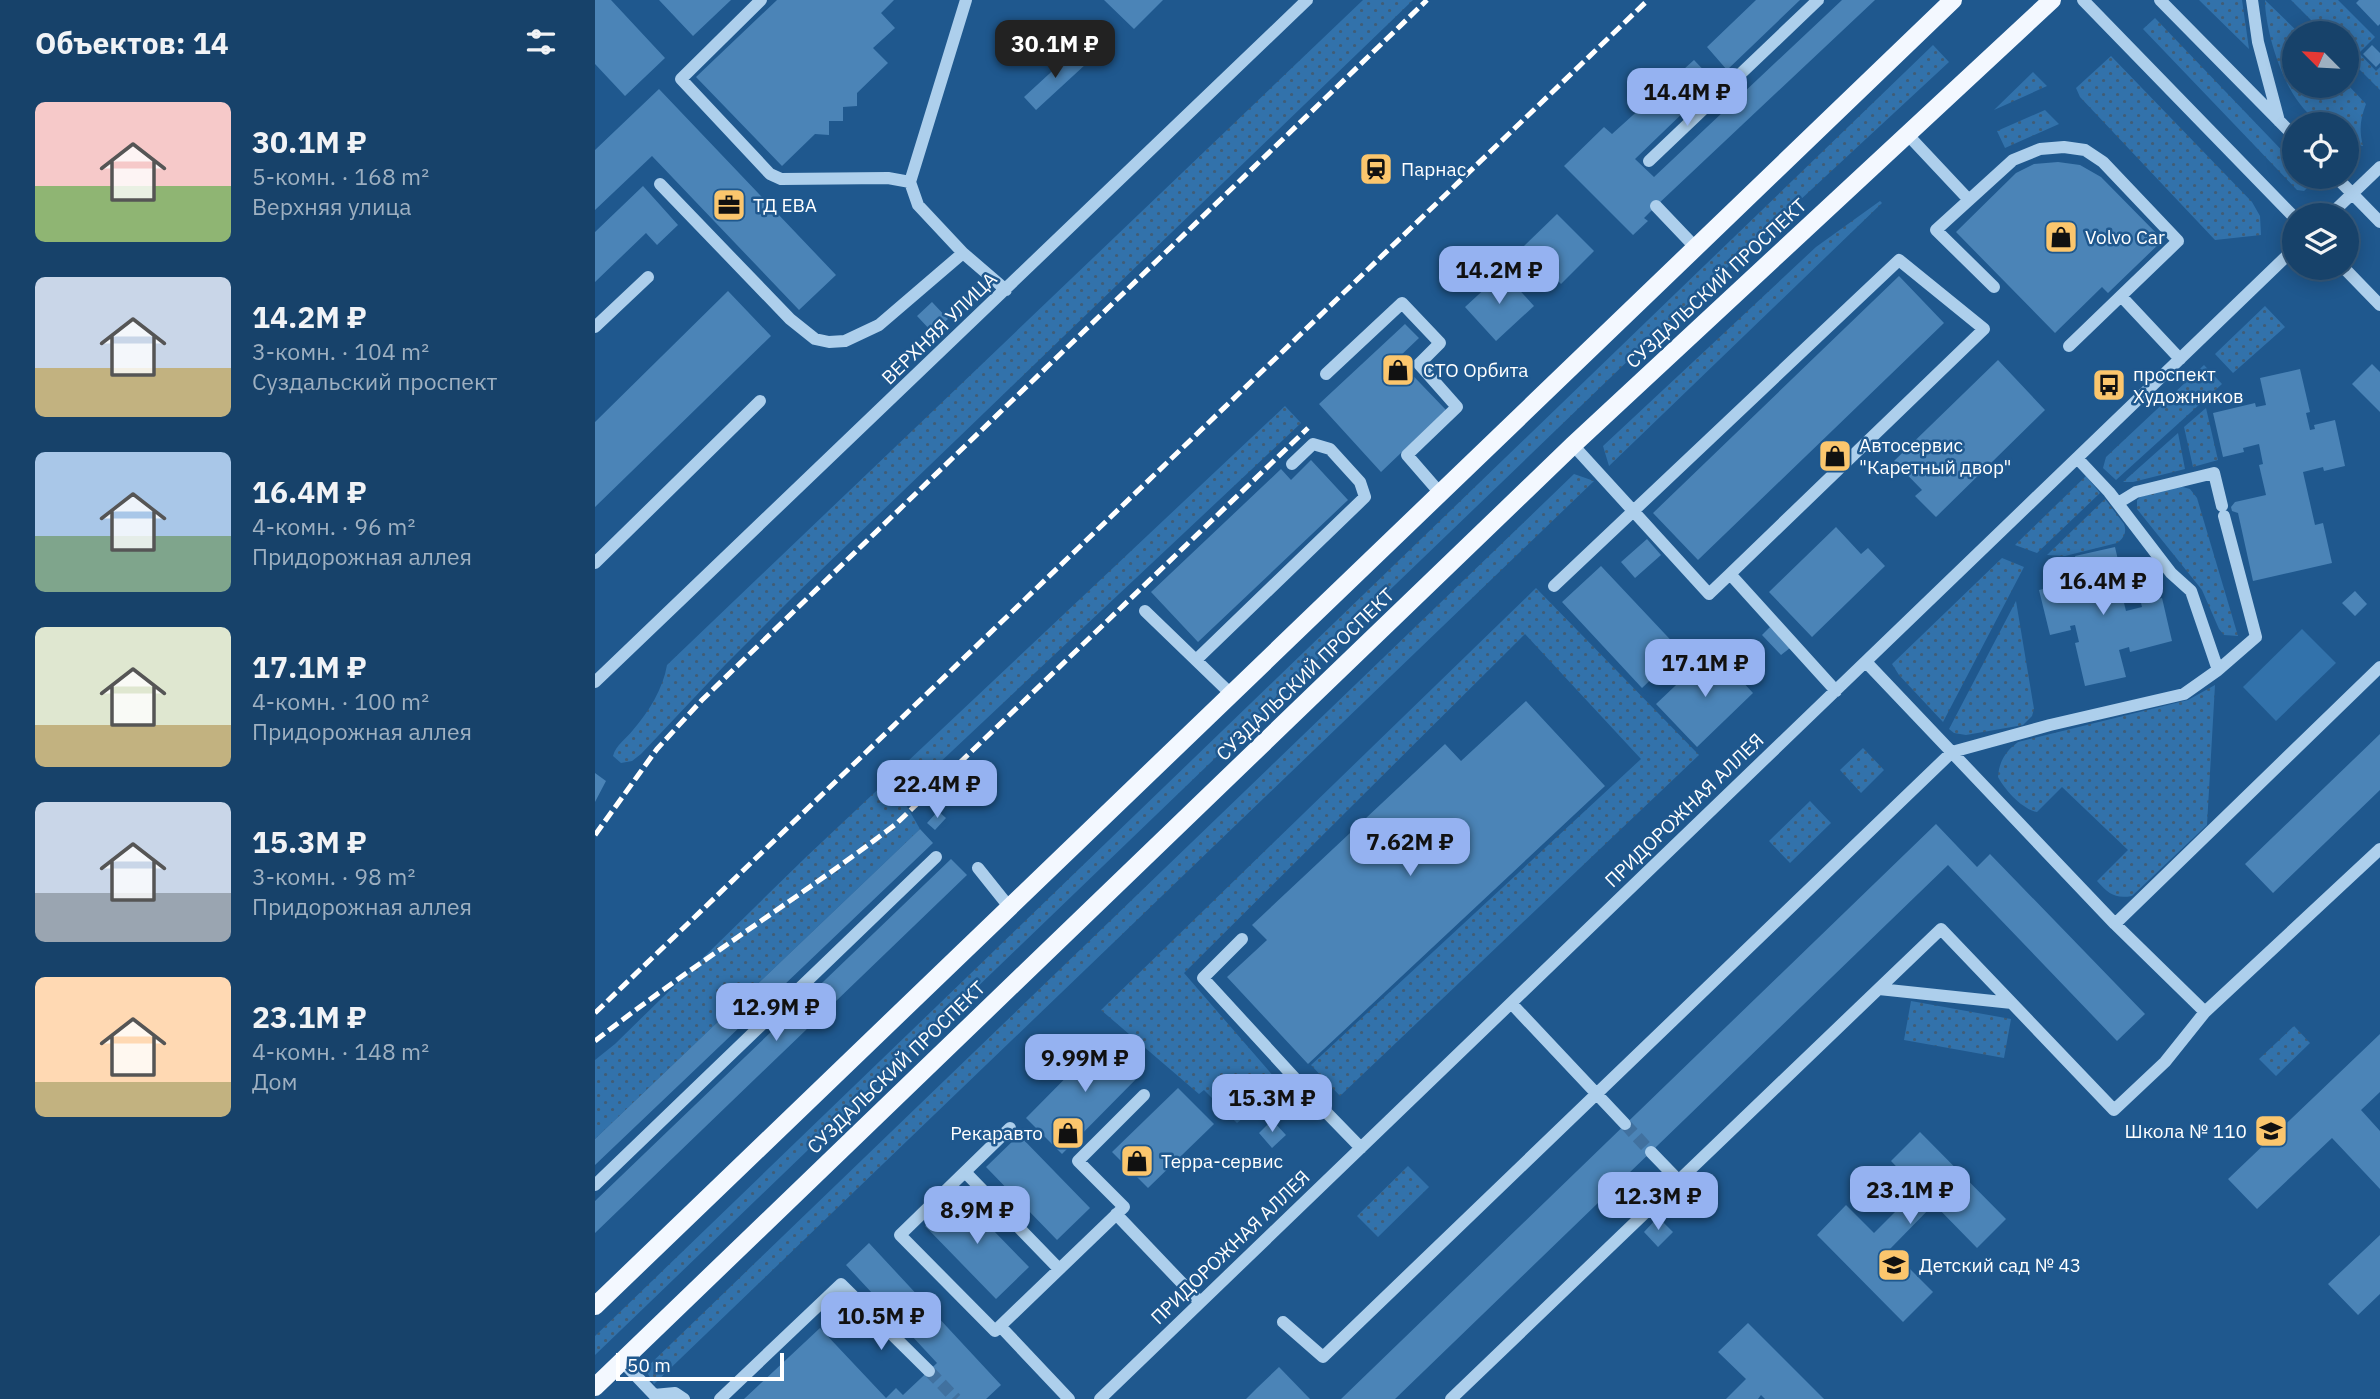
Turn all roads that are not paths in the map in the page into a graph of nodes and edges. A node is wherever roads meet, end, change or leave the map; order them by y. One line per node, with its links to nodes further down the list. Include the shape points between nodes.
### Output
1 (761, 0): 15 (street, via 681,79 770,174)
2 (966, 0): 15 (street)
3 (1307, 0): 30 (street, ВЕРХНЯЯ УЛИЦА)
4 (1818, 0): 13 (street)
5 (1953, 0): 24 (main road, СУЗДАЛЬСКИЙ ПРОСПЕКТ)
6 (2052, 0): 12 (main road, СУЗДАЛЬСКИЙ ПРОСПЕКТ)
7 (2083, 0): 21 (street)
8 (2160, 0): 10 (street)
9 (2252, 0): 10 (street)
10 (2279, 122): 11 (street)
11 (2282, 125)
12 (1907, 134): 19 (street); 38 (main road, СУЗДАЛЬСКИЙ ПРОСПЕКТ)
13 (1649, 161)
14 (2380, 167): 18 (street)
15 (910, 182): 25 (street, via 918,205)
16 (660, 184): 25 (street, via 790,319 815,339 845,341 879,325)
17 (2349, 189): 18 (street)
18 (2353, 193): 20 (street); 23 (street)
19 (1969, 200): 29 (street, via 1936,230); 31 (street, via 2013,160 2040,149 2085,150 2103,162 2178,241)
20 (2343, 203)
21 (2282, 205)
22 (1656, 206): 24 (street)
23 (2380, 222)
24 (1696, 248): 41 (main road, СУЗДАЛЬСКИЙ ПРОСПЕКТ)
25 (963, 253): 30 (street)
26 (2282, 261): 35 (street, ПРИДОРОЖНАЯ АЛЛЕЯ)
27 (648, 277): 33 (street)
28 (2356, 280): 32 (street)
29 (1994, 288)
30 (1006, 290): 52 (street, ВЕРХНЯЯ УЛИЦА)
31 (2120, 296): 34 (street); 35 (street)
32 (2380, 305)
33 (597, 320)
34 (2069, 346)
35 (2181, 359): 39 (street, ПРИДОРОЖНАЯ АЛЛЕЯ)
36 (1326, 374): 41 (street, via 1402,303 1440,343 1419,364 1457,407 1407,455)
37 (759, 401): 44 (street)
38 (1573, 445): 43 (street); 81 (main road, СУЗДАЛЬСКИЙ ПРОСПЕКТ)
39 (2077, 458): 42 (street); 49 (street, ПРИДОРОЖНАЯ АЛЛЕЯ)
40 (1292, 464): 48 (street, via 1313,444 1329,449 1360,482 1365,496)
41 (1440, 493): 54 (main road, СУЗДАЛЬСКИЙ ПРОСПЕКТ)
42 (2118, 503): 51 (street, via 2171,573 2191,591); 51 (street, via 2136,492 2214,473 2256,637)
43 (1633, 511): 45 (street, via 1709,594); 45 (street, via 1899,260 1984,329); 46 (street)
44 (595, 563)
45 (1730, 574): 53 (street)
46 (1554, 586)
47 (1145, 611): 48 (street)
48 (1196, 660): 54 (street)
49 (1866, 662): 53 (street, ПРИДОРОЖНАЯ АЛЛЕЯ); 55 (street)
50 (2380, 667): 60 (street)
51 (2218, 670): 55 (street, via 2184,694)
52 (595, 682)
53 (1836, 691): 63 (street, ПРИДОРОЖНАЯ АЛЛЕЯ)
54 (1232, 695): 59 (main road, СУЗДАЛЬСКИЙ ПРОСПЕКТ)
55 (1952, 752): 60 (street); 66 (street)
56 (2380, 849): 65 (street)
57 (936, 857): 74 (street)
58 (978, 868): 59 (street)
59 (1010, 908): 78 (main road, СУЗДАЛЬСКИЙ ПРОСПЕКТ)
60 (2115, 924): 65 (street)
61 (1242, 939): 70 (street, via 1203,978)
62 (1879, 989): 64 (street); 64 (street, via 1941,929); 73 (street)
63 (1511, 1003): 66 (street); 70 (street, ПРИДОРОЖНАЯ АЛЛЕЯ)
64 (2012, 1003): 65 (street, via 2115,1110 2165,1062)
65 (2205, 1012)
66 (1597, 1094): 68 (street); 79 (street, via 1323,1357)
67 (1144, 1095): 75 (street, via 1078,1161 1124,1207)
68 (1625, 1124)
69 (1010, 1128): 72 (street)
70 (1361, 1148): 77 (street, ПРИДОРОЖНАЯ АЛЛЕЯ)
71 (1651, 1152): 73 (street)
72 (965, 1172): 76 (street); 80 (street, via 900,1235 995,1331)
73 (1679, 1181): 89 (street)
74 (595, 1185)
75 (1116, 1214): 76 (street); 77 (street)
76 (1059, 1269): 80 (street)
77 (1200, 1302): 88 (street, ПРИДОРОЖНАЯ АЛЛЕЯ)
78 (595, 1306)
79 (1283, 1322)
80 (1000, 1326): 87 (street)
81 (622, 1361): 83 (main road, СУЗДАЛЬСКИЙ ПРОСПЕКТ); 84 (street)
82 (929, 1371): 86 (street, via 841,1284)
83 (595, 1387)
84 (656, 1397): 85 (street, via 675,1392)
85 (684, 1399)
86 (720, 1399)
87 (1069, 1399)
88 (1100, 1399)
89 (1451, 1399)

